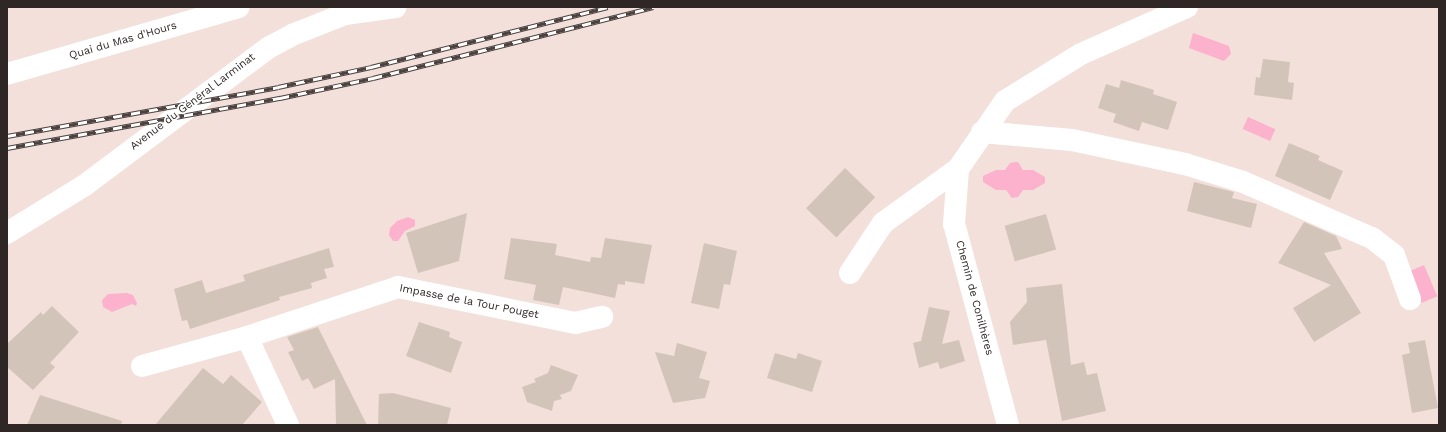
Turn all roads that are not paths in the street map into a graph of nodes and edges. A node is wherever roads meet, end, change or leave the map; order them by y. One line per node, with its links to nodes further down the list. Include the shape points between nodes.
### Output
1 (239, 7): 4 (street, Quai du Mas d'Hours)
2 (396, 7): 7 (street, Avenue du Général Larminat, via 345,14 292,35 244,63 85,185)
3 (1187, 7): 5 (street, Chemin de Conilhères, via 1081,54 1005,101)
4 (7, 74)
5 (982, 132): 6 (street, Chemin de Conilhères); 9 (street, via 1072,140 1184,164 1243,182 1372,238 1394,255)
6 (958, 169): 8 (street, Chemin de Conilhères, via 883,223); 14 (street, Chemin de Conilhères, via 954,224)
7 (7, 233)
8 (850, 273)
9 (1410, 299)
10 (602, 317): 11 (street, Impasse de la Tour Pouget, via 575,323 398,287)
11 (247, 337): 12 (street, Impasse de la Tour Pouget); 13 (street)
12 (142, 366)
13 (288, 425)
14 (1008, 425)

